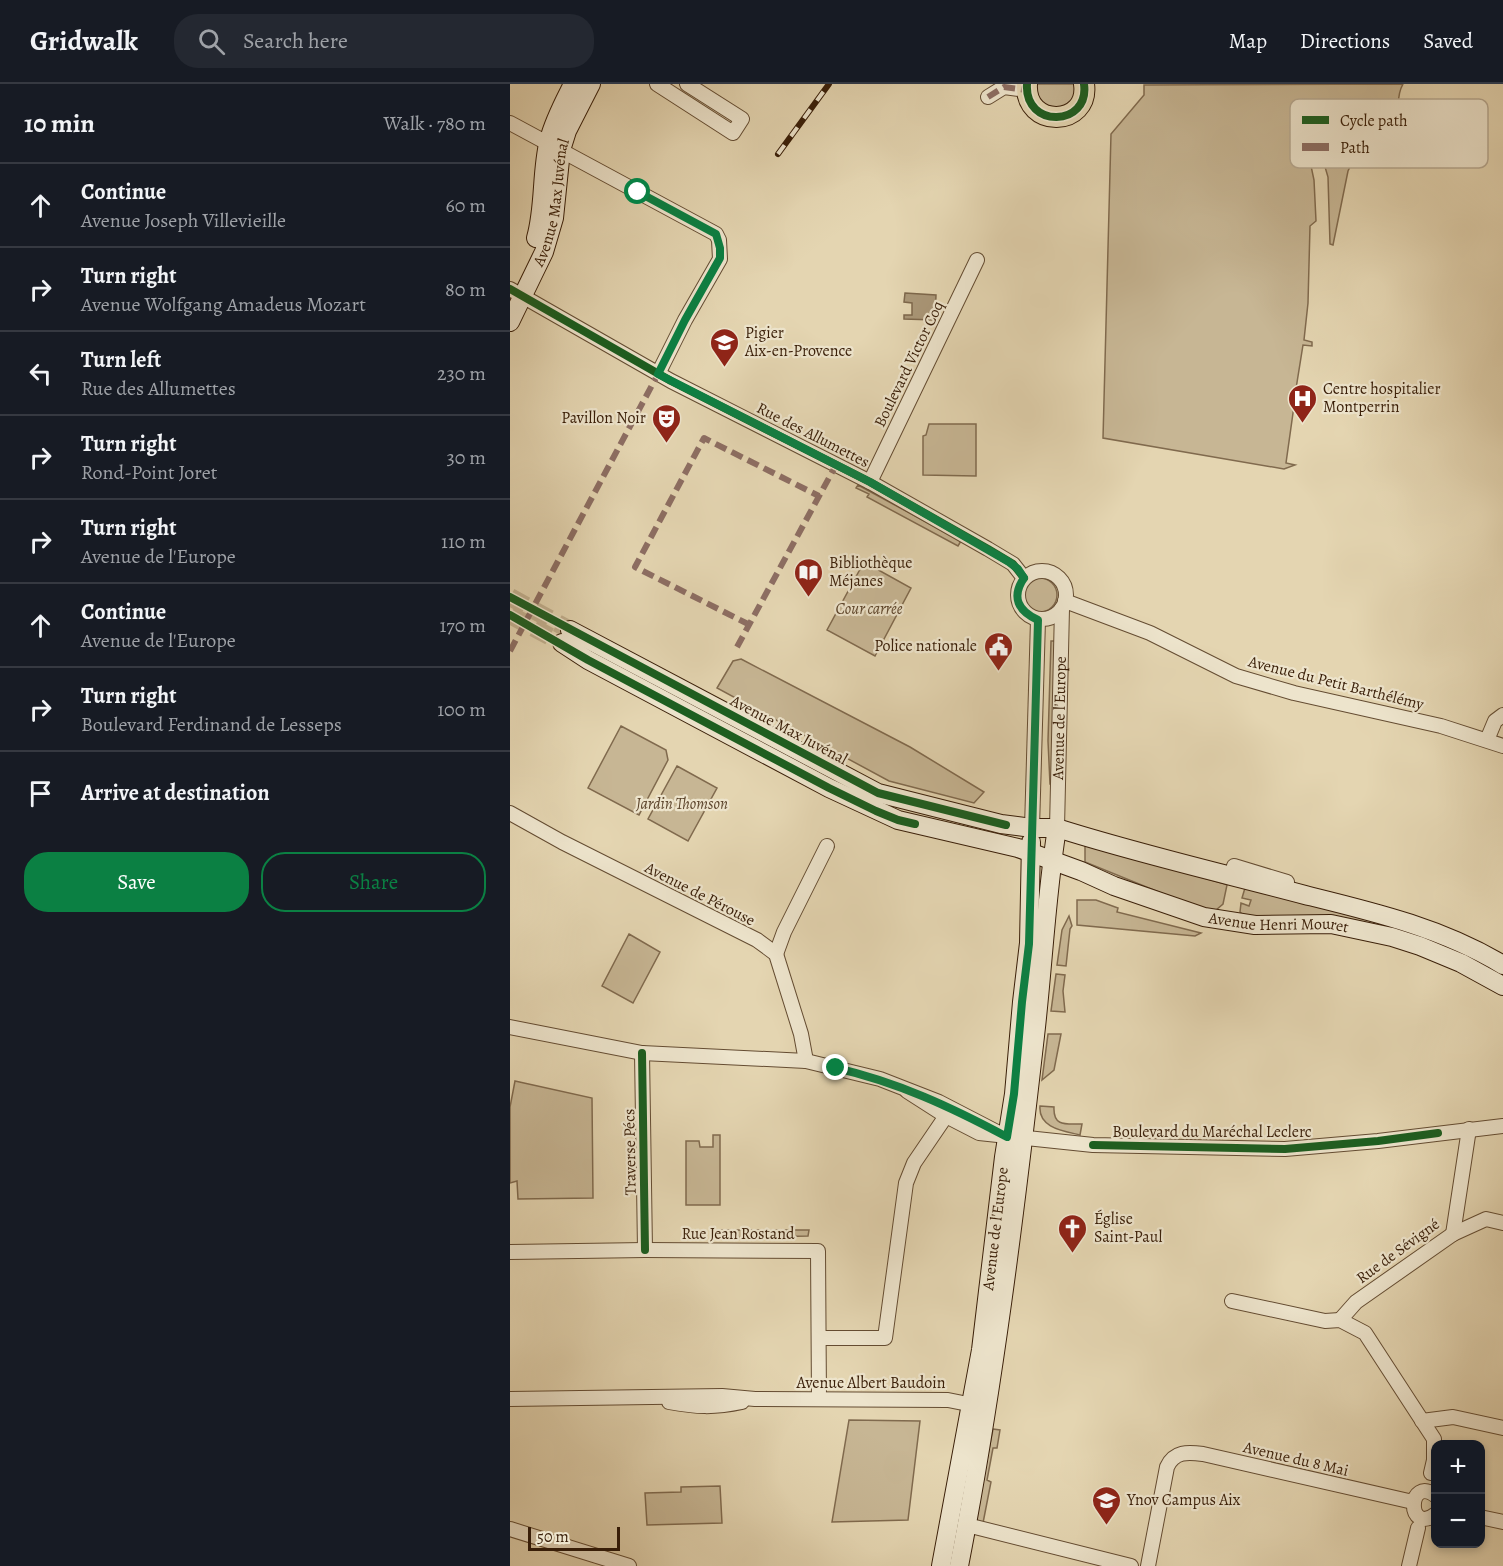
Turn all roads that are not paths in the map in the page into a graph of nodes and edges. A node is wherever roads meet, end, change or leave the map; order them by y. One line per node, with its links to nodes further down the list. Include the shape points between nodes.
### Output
1 (573, 84): 9 (main road, Avenue Max Juvénal, via 554,124)
2 (591, 84): 9 (main road, Avenue Max Juvénal, via 567,131)
3 (657, 84): 4 (street, via 733,133 742,119)
4 (687, 84)
5 (1084, 84): 6 (main road, via 1080,106 1058,118 1036,110)
6 (1027, 87): 7 (street)
7 (991, 90)
8 (515, 126): 9 (street)
9 (554, 147): 11 (main road, Avenue Max Juvénal, via 541,223); 13 (street, via 716,234 720,258)
10 (977, 260): 14 (street, Boulevard Victor Coq)
11 (514, 293): 12 (main road, Avenue Max Juvénal); 13 (street, Rue des Allumettes)
12 (510, 322)
13 (658, 374): 14 (street, Rue des Allumettes)
14 (870, 482): 15 (street, Rue des Allumettes)
15 (1030, 575): 16 (street, via 1051,573 1058,577 1064,585); 17 (street, via 1017,593 1018,602 1027,615)
16 (1064, 605): 17 (street, via 1052,618); 19 (street, Avenue du Petit Barthélémy, via 1150,633 1236,676); 23 (street, Avenue de l'Europe)
17 (1038, 620): 22 (street, Avenue de l'Europe)
18 (1503, 715): 19 (street, via 1495,721)
19 (1487, 740): 20 (street, Avenue du Petit Barthélémy)
20 (1503, 746)
21 (510, 813): 29 (street, Avenue de Pérouse, via 756,940)
22 (1032, 828): 23 (main road, Avenue Max Juvénal); 25 (main road, Avenue de l'Europe); 25 (main road, Avenue Max Juvénal, via 878,793 566,637 588,660 876,811)
23 (1057, 828): 26 (main road, Avenue de l'Europe); 28 (main road, Avenue Henri Mouret)
24 (828, 846): 29 (street)
25 (1031, 853): 26 (main road, Avenue Max Juvénal); 39 (main road, Avenue de l'Europe, via 1029,944 1014,1094)
26 (1052, 861): 31 (main road, Avenue Henri Mouret, via 1204,917 1255,925 1331,924 1392,937 1461,963); 39 (main road, Avenue de l'Europe, via 1037,1020)
27 (1234, 866): 28 (street, via 1407,917)
28 (1420, 926): 30 (main road, Avenue Henri Mouret)
29 (776, 954): 34 (street)
30 (1503, 965)
31 (1503, 986)
32 (510, 1027): 33 (street)
33 (642, 1053): 34 (street); 42 (street, Traverse Pécs)
34 (806, 1061): 35 (street, via 880,1079)
35 (907, 1091): 36 (street, Boulevard du Maréchal Leclerc); 39 (street)
36 (946, 1116): 39 (street, Boulevard du Maréchal Leclerc, via 979,1133); 46 (street, via 906,1183 885,1338)
37 (1503, 1125): 38 (street, Boulevard du Maréchal Leclerc)
38 (1469, 1129): 39 (street, Boulevard du Maréchal Leclerc, via 1285,1149 1094,1145); 41 (street, Rue de Sévigné)
39 (1015, 1138): 49 (main road, Avenue de l'Europe)
40 (1503, 1222): 41 (street, via 1486,1219)
41 (1453, 1234): 45 (street, Rue de Sévigné, via 1356,1302)
42 (645, 1250): 43 (street, Rue Jean Rostand); 46 (street, Rue Jean Rostand, via 818,1251)
43 (510, 1252)
44 (1232, 1301): 45 (street, via 1325,1321)
45 (1340, 1320): 50 (street, via 1365,1333)
46 (820, 1338): 48 (street, Rue Jean Rostand)
47 (510, 1399): 48 (street, Avenue Albert Baudoin, via 646,1399 698,1407 755,1399)
48 (819, 1399): 49 (street, Avenue Albert Baudoin, via 948,1400)
49 (979, 1406): 58 (main road, Avenue de l'Europe); 62 (main road, Avenue de l'Europe)
50 (1422, 1421): 51 (street, via 1453,1417); 52 (street)
51 (1503, 1428)
52 (1434, 1440)
53 (1433, 1494): 54 (street, via 1424,1492)
54 (1413, 1502): 55 (street, via 1415,1513); 65 (street, Avenue du 8 Mai, via 1192,1452 1173,1457 1167,1467)
55 (1431, 1516)
56 (1485, 1518): 57 (street)
57 (1503, 1522)
58 (967, 1525): 63 (main road, Avenue de l'Europe); 64 (street)
59 (1418, 1528): 66 (street)
60 (510, 1529): 61 (street)
61 (629, 1566)
62 (941, 1566)
63 (958, 1566)
64 (1131, 1566)
65 (1148, 1566)
66 (1409, 1566)

